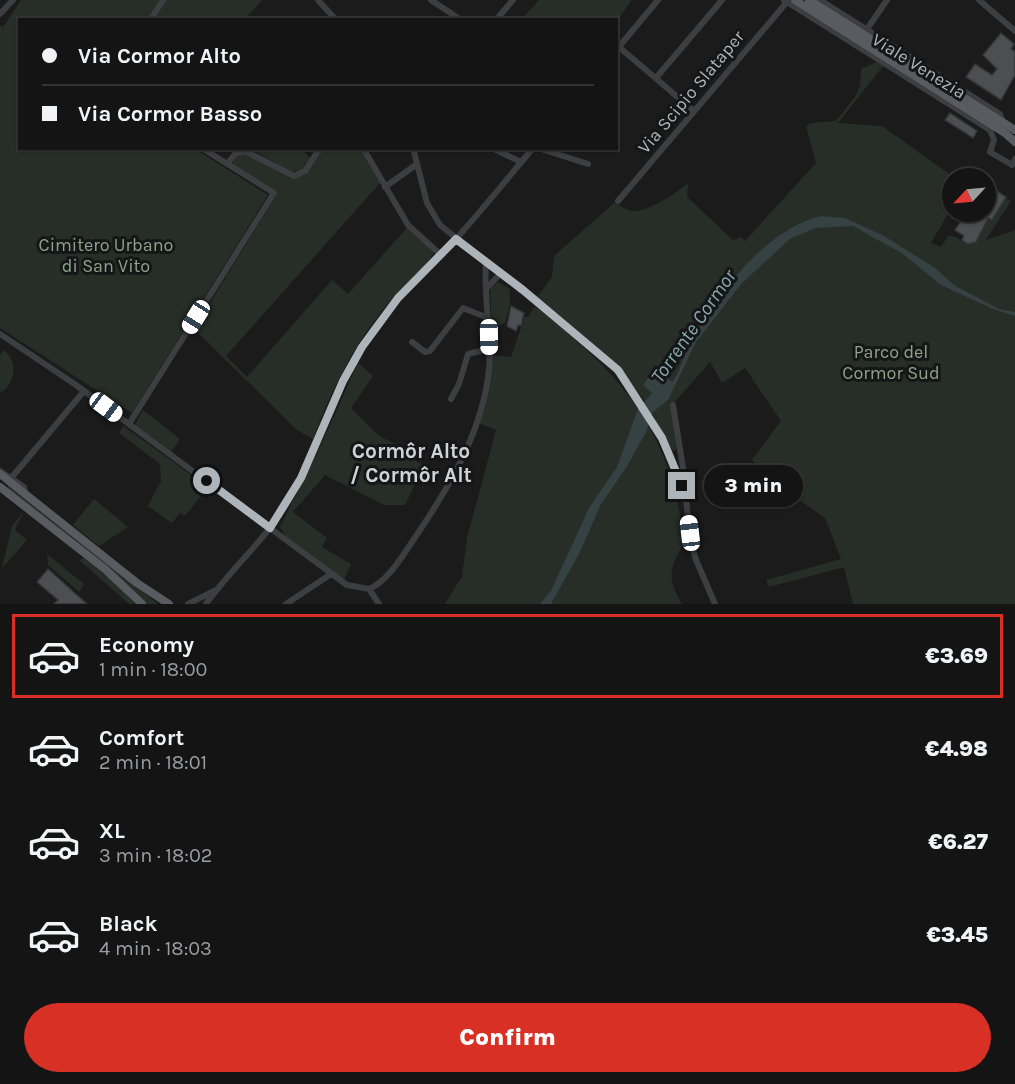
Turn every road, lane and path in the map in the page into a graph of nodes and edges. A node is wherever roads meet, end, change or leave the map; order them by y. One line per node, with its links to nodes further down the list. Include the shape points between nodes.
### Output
1 (13, 0): 13 (street)
2 (163, 0): 14 (street)
3 (318, 0): 15 (street)
4 (431, 0): 16 (street)
5 (513, 0): 17 (street)
6 (658, 0): 20 (street)
7 (722, 0): 21 (street)
8 (809, 0): 23 (main road, Viale Venezia)
9 (820, 0): 18 (street, Viale Venezia)
10 (887, 0): 18 (street)
11 (979, 0): 19 (street)
12 (788, 1): 22 (street, Via Scipio Slataper); 25 (main road, Viale Venezia); 34 (street, Viale Venezia, via 990,130 994,140 990,152)
13 (0, 14)
14 (151, 18)
15 (334, 18)
16 (459, 18)
17 (498, 18)
18 (867, 30): 23 (street, Viale Venezia, via 1000,114)
19 (1015, 30)
20 (618, 48): 21 (street)
21 (656, 78): 22 (street)
22 (694, 111): 39 (street, Via Scipio Slataper)
23 (1003, 122): 24 (main road, Viale Venezia)
24 (1015, 130)
25 (1015, 142)
26 (205, 150): 35 (street)
27 (319, 150): 35 (street, via 305,171 294,176 245,151 236,154)
28 (364, 150): 38 (street)
29 (414, 150): 36 (street)
30 (496, 150): 33 (street)
31 (531, 150): 33 (street)
32 (544, 150): 37 (street)
33 (521, 162): 40 (street)
34 (1013, 162)
35 (228, 164): 52 (street, via 274,193)
36 (417, 164): 38 (street); 40 (street, via 430,212)
37 (588, 164)
38 (386, 187): 41 (street, via 408,225)
39 (618, 201)
40 (456, 239): 41 (street); 42 (street)
41 (441, 255): 58 (street, via 398,298 362,347 301,478)
42 (486, 264): 43 (street); 44 (street)
43 (500, 274): 44 (street); 55 (street, via 605,358 631,388 662,438)
44 (486, 290): 45 (street)
45 (488, 318): 47 (street, via 463,308 430,351 425,352); 48 (street)
46 (0, 334): 49 (street)
47 (412, 342)
48 (489, 349): 50 (street, via 468,354); 61 (street, via 487,385 463,459 444,496 403,556)
49 (84, 390): 52 (street); 54 (street)
50 (450, 399)
51 (673, 405): 55 (street, via 684,474)
52 (129, 424): 58 (street)
53 (0, 472): 54 (street); 57 (main road)
54 (12, 477): 57 (street)
55 (682, 486): 68 (street, via 691,543)
56 (0, 487): 62 (main road, via 105,569)
57 (26, 494): 63 (main road, via 136,583)
58 (270, 528): 59 (street); 60 (street)
59 (331, 574): 61 (street, via 347,585); 66 (street)
60 (217, 589): 64 (street); 65 (street)
61 (369, 589): 67 (street)
62 (142, 604)
63 (169, 604)
64 (189, 604)
65 (206, 604)
66 (286, 604)
67 (379, 604)
68 (715, 604)

